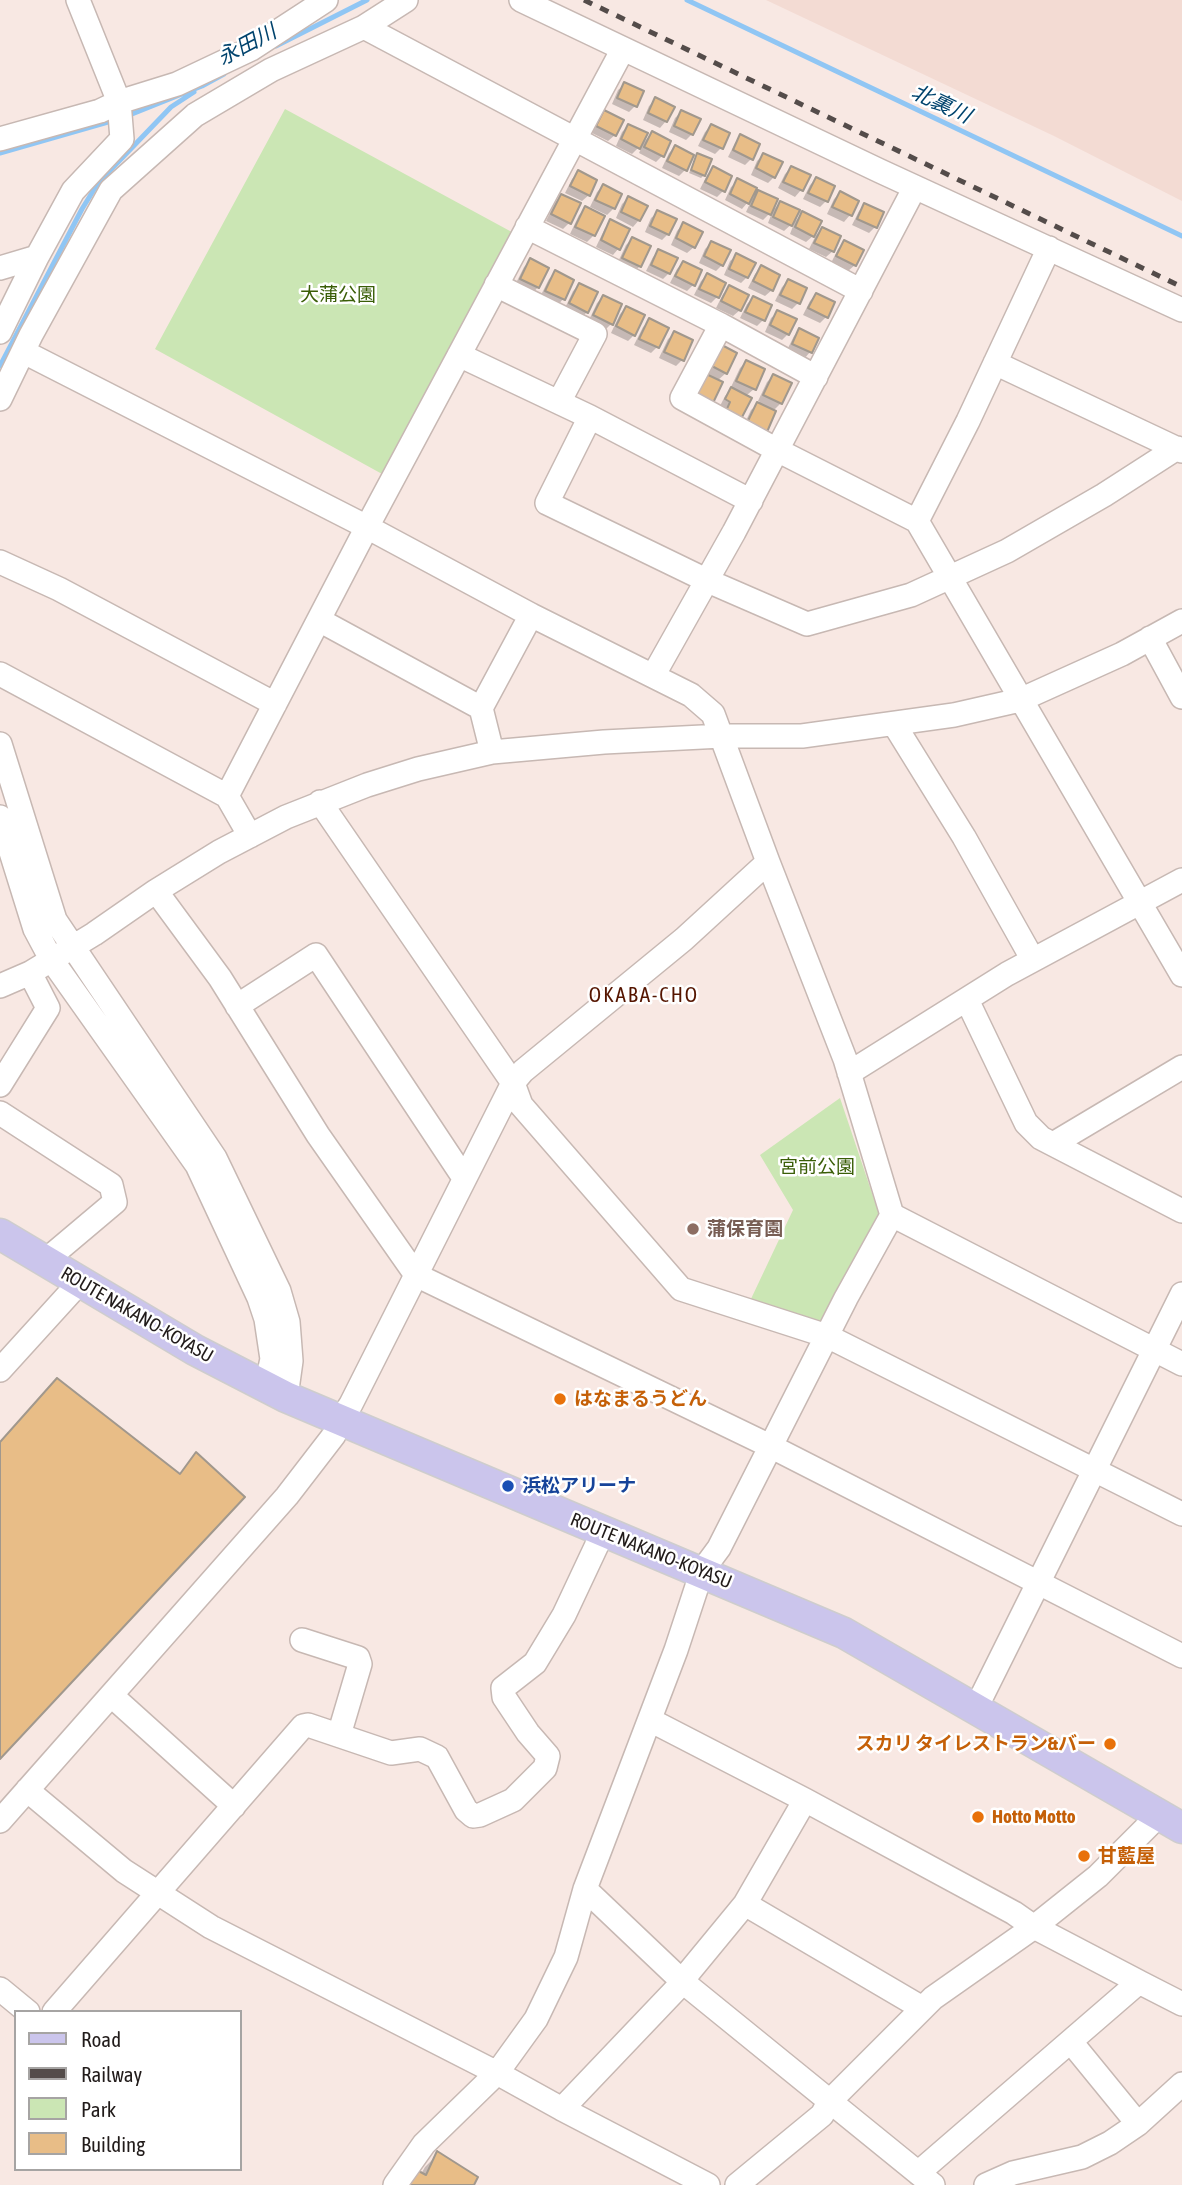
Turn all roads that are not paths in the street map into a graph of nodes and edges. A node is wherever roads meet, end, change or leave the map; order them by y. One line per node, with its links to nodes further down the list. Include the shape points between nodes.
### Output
1 (78, 0): 7 (street)
2 (326, 0): 7 (street, via 251,49)
3 (406, 0): 5 (street)
4 (521, 0): 6 (street)
5 (364, 27): 9 (street); 20 (street, via 271,70 195,115 111,190)
6 (623, 49): 9 (street); 10 (street)
7 (120, 110): 8 (street, via 100,111); 13 (street, via 122,139 73,191)
8 (0, 139)
9 (574, 139): 11 (street); 16 (street)
10 (915, 187): 12 (street); 16 (street)
11 (527, 227): 15 (street); 18 (street)
12 (1049, 248): 17 (street); 22 (street)
13 (37, 257): 14 (street); 19 (street)
14 (0, 268)
15 (496, 285): 21 (street); 25 (street, via 595,334)
16 (861, 291): 23 (street)
17 (1182, 310)
18 (721, 325): 23 (street); 27 (street, via 682,398)
19 (0, 332)
20 (24, 352): 24 (street); 31 (street)
21 (459, 355): 25 (street); 31 (street)
22 (995, 363): 28 (street); 30 (street)
23 (816, 377): 27 (street)
24 (0, 399)
25 (559, 402): 26 (street)
26 (590, 417): 29 (street); 34 (street, via 547,503)
27 (777, 450): 29 (street); 30 (street)
28 (1180, 450): 33 (street, via 1007,551)
29 (751, 500): 34 (street)
30 (916, 521): 33 (street)
31 (367, 527): 35 (street); 36 (street)
32 (0, 562): 43 (street)
33 (949, 577): 34 (street, via 911,595 807,624); 42 (street)
34 (708, 581): 40 (street)
35 (531, 615): 40 (street); 44 (street)
36 (319, 620): 43 (street); 44 (street)
37 (1182, 621): 38 (street)
38 (1150, 638): 41 (street); 42 (street)
39 (0, 674): 49 (street)
40 (653, 676): 46 (street, via 691,695 713,714)
41 (1182, 697)
42 (1020, 700): 45 (street); 56 (street)
43 (275, 704): 49 (street)
44 (481, 708): 48 (street)
45 (894, 724): 46 (street, via 802,736); 59 (street)
46 (722, 736): 48 (street); 53 (street)
47 (0, 744): 57 (street, via 48,903)
48 (492, 752): 50 (street, via 418,769)
49 (227, 796): 52 (street)
50 (320, 802): 52 (street); 67 (street)
51 (0, 817): 58 (street, via 35,929)
52 (250, 836): 55 (street)
53 (768, 862): 66 (street); 67 (street)
54 (1182, 880): 56 (street)
55 (156, 891): 57 (street); 64 (street)
56 (1139, 904): 59 (street); 61 (street)
57 (73, 946): 58 (street); 83 (street, via 215,1158 279,1291 288,1322 291,1361)
58 (51, 959): 60 (street); 83 (street, via 197,1165 266,1319)
59 (1033, 960): 63 (street)
60 (30, 973): 62 (street); 68 (street, via 48,1008)
61 (1182, 975)
62 (0, 986)
63 (967, 1000): 66 (street); 70 (street, via 1026,1123)
64 (237, 1006): 71 (street, via 316,955); 76 (street, via 318,1135)
65 (1182, 1067): 70 (street)
66 (849, 1073): 73 (street)
67 (513, 1083): 71 (street); 79 (street, via 521,1105 681,1289)
68 (0, 1085)
69 (0, 1113): 75 (street, via 111,1185 116,1202)
70 (1053, 1144): 72 (street)
71 (464, 1178): 76 (street)
72 (1182, 1211)
73 (892, 1215): 79 (street); 80 (street)
74 (0, 1234): 75 (main road, ROUTE NAKANO-KOYASU)
75 (45, 1261): 77 (main road, ROUTE NAKANO-KOYASU)
76 (416, 1275): 84 (street); 85 (street)
77 (80, 1282): 82 (street); 83 (main road, ROUTE NAKANO-KOYASU)
78 (1182, 1294): 80 (street)
79 (827, 1336): 85 (street); 86 (street)
80 (1154, 1351): 81 (street); 86 (street)
81 (1182, 1364)
82 (0, 1370)
83 (276, 1392): 84 (main road, ROUTE NAKANO-KOYASU)
84 (340, 1421): 88 (main road, ROUTE NAKANO-KOYASU); 93 (street, via 287,1496)
85 (772, 1447): 89 (street); 90 (street)
86 (1095, 1471): 87 (street); 90 (street)
87 (1182, 1514)
88 (603, 1532): 89 (main road, ROUTE NAKANO-KOYASU); 96 (street, via 564,1615 535,1663 503,1688 504,1697 548,1756 545,1768 513,1800 473,1816 437,1757 420,1749 391,1753)
89 (702, 1572): 94 (main road, ROUTE NAKANO-KOYASU, via 844,1633); 95 (street)
90 (1038, 1584): 92 (street); 94 (street)
91 (302, 1640): 96 (street, via 358,1658)
92 (1182, 1657)
93 (112, 1696): 97 (street); 99 (street)
94 (976, 1708): 101 (main road, ROUTE NAKANO-KOYASU)
95 (650, 1720): 98 (street); 102 (street)
96 (339, 1735): 99 (street, via 303,1726)
97 (27, 1790): 100 (street); 103 (street)
98 (806, 1800): 104 (street); 105 (street)
99 (234, 1806): 103 (street)
100 (0, 1821)
101 (1170, 1822): 105 (street)
102 (585, 1889): 106 (street); 114 (street, via 566,1957 536,2019)
103 (156, 1893): 112 (street); 114 (street, via 234,1939)
104 (745, 1904): 106 (street); 110 (street)
105 (1034, 1927): 107 (street); 110 (street)
106 (683, 1982): 116 (street); 117 (street)
107 (1139, 1982): 109 (street); 113 (street)
108 (0, 1989): 111 (street)
109 (1182, 2004)
110 (922, 2008): 116 (street)
111 (26, 2010)
112 (56, 2010)
113 (1071, 2042): 118 (street); 119 (street)
114 (497, 2073): 117 (street); 120 (street, via 424,2144)
115 (1182, 2084): 118 (street)
116 (829, 2102): 119 (street); 122 (street, via 822,2115)
117 (562, 2109): 121 (street)
118 (1138, 2124): 123 (street, via 1082,2157 1013,2173)
119 (926, 2179)
120 (396, 2185)
121 (708, 2185)
122 (737, 2185)
123 (986, 2185)

